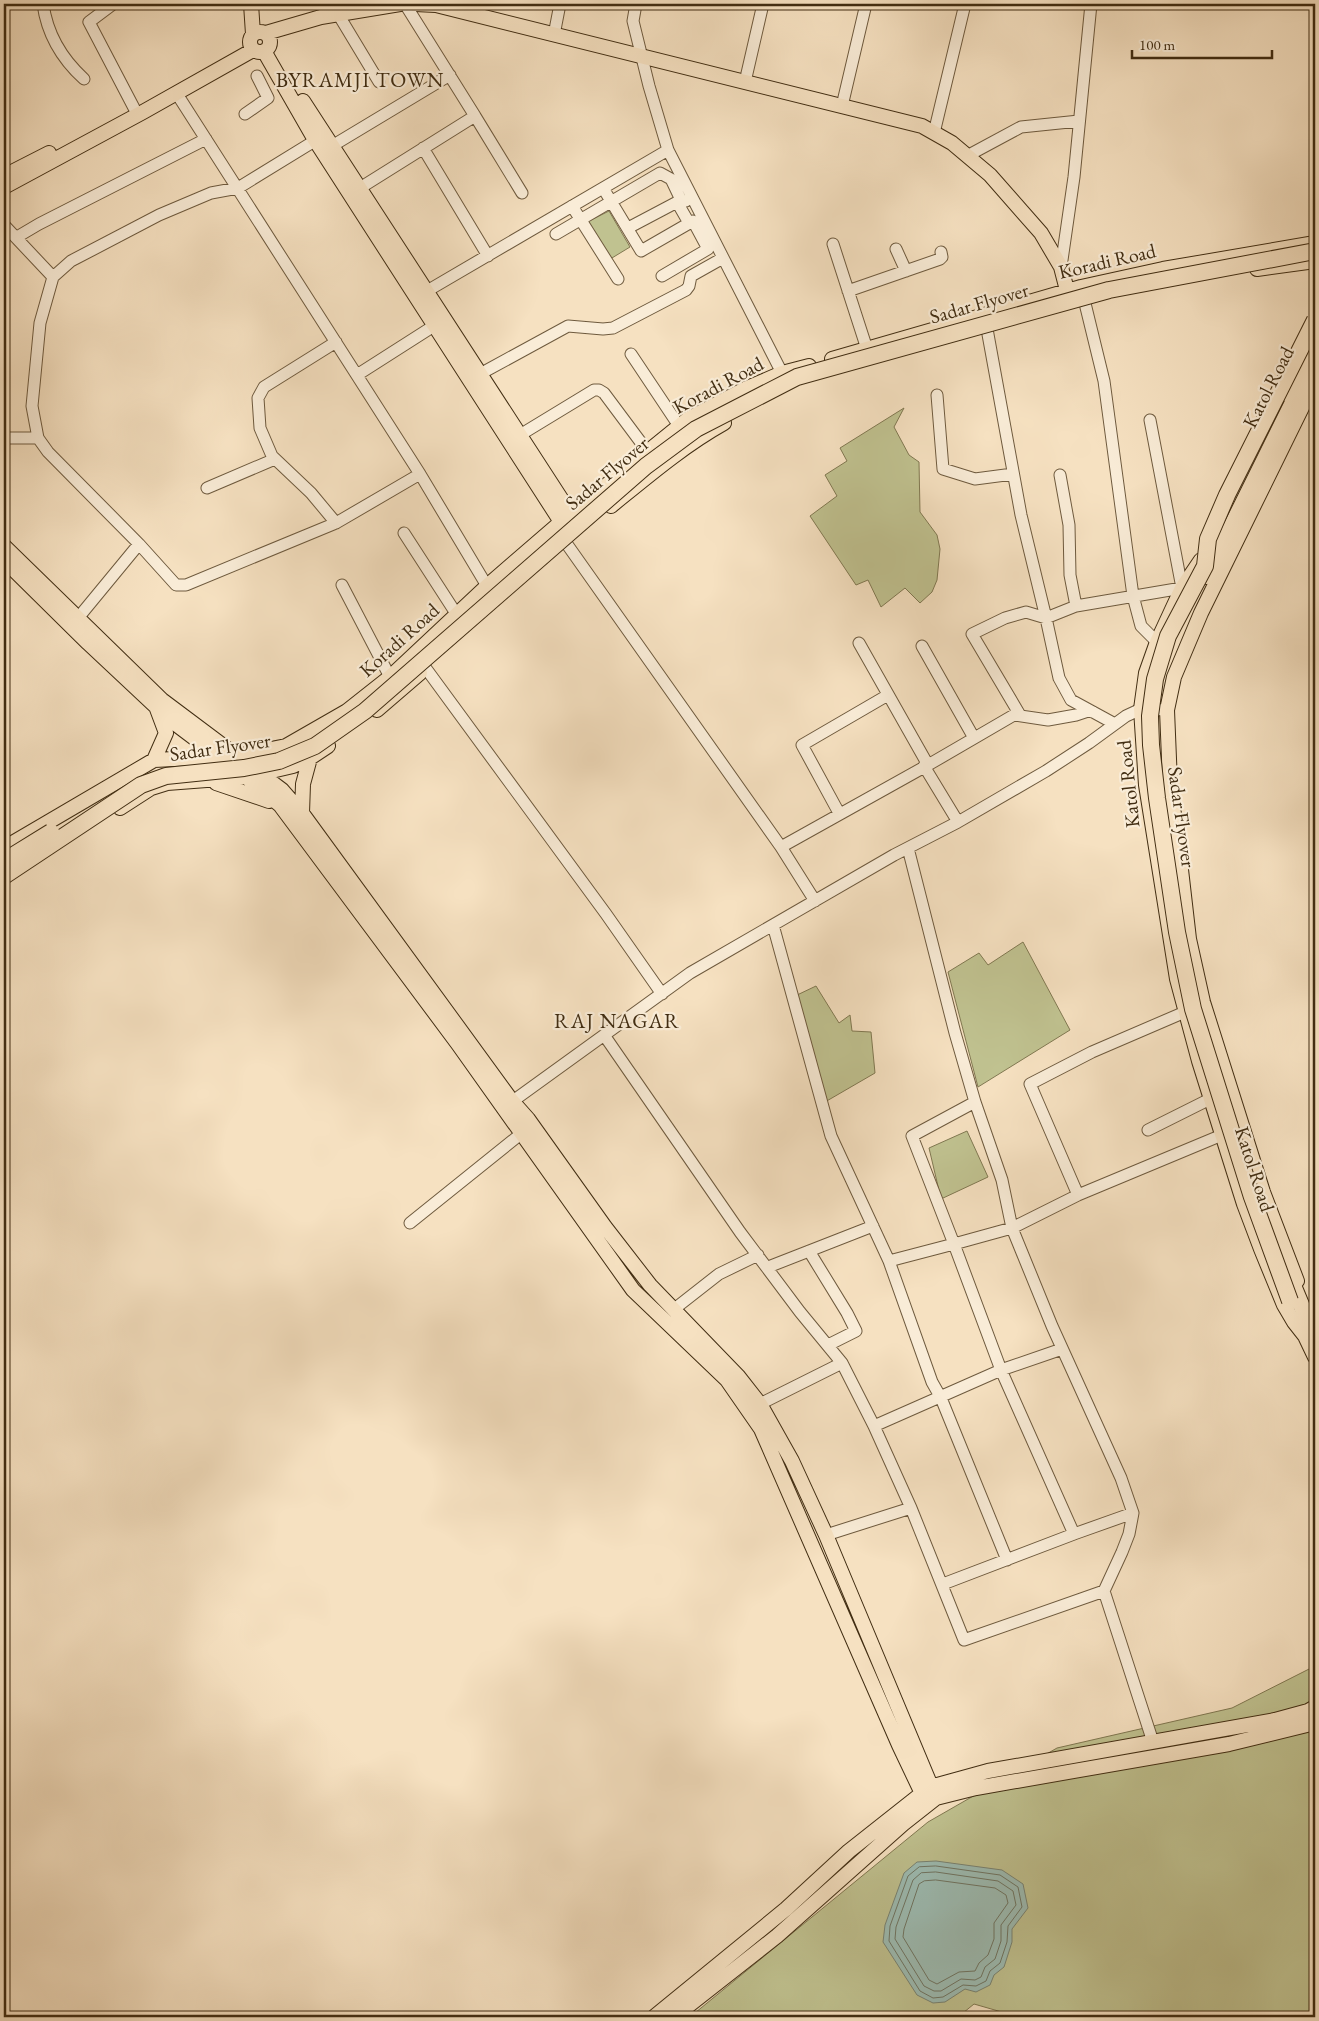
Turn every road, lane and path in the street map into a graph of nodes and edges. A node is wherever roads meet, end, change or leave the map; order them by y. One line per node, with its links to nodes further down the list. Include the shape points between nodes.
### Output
1 (43, 4): 20 (street, via 51,36)
2 (113, 4): 25 (street, via 89,22)
3 (251, 4): 16 (main road)
4 (257, 4): 16 (main road)
5 (400, 4): 14 (main road)
6 (405, 4): 18 (street)
7 (415, 4): 15 (main road, via 436,5)
8 (560, 4): 15 (street)
9 (636, 4): 17 (street, via 633,21)
10 (763, 4): 22 (street)
11 (866, 4): 24 (street)
12 (965, 4): 29 (street)
13 (1091, 4): 28 (street)
14 (338, 14): 16 (main road, via 281,28); 21 (street)
15 (554, 34): 17 (main road)
16 (260, 41): 23 (main road); 25 (main road); 30 (main road)
17 (642, 56): 22 (main road); 34 (street)
18 (450, 75): 27 (street); 32 (street)
19 (256, 76): 26 (street, via 268,98)
20 (84, 80)
21 (379, 82)
22 (744, 82): 24 (main road)
23 (177, 94): 31 (street); 37 (main road)
24 (842, 106): 29 (main road, via 922,126)
25 (134, 108): 36 (main road)
26 (245, 114)
27 (476, 116): 33 (street); 41 (street)
28 (1080, 121): 35 (street, via 1020,127); 58 (street)
29 (934, 133): 35 (main road)
30 (320, 137): 32 (main road); 38 (street); 69 (main road)
31 (206, 139): 38 (street); 51 (street)
32 (332, 146): 39 (main road)
33 (423, 148): 39 (street); 56 (street)
34 (668, 150): 40 (street); 44 (street)
35 (967, 156): 58 (main road, via 990,175 1041,233)
36 (4, 176)
37 (4, 187)
38 (238, 188): 61 (street, via 211,193 159,215 71,261); 72 (street)
39 (360, 188): 64 (main road)
40 (602, 188): 43 (street); 45 (street)
41 (522, 193)
42 (679, 201): 43 (street, via 671,179 660,173); 44 (street); 47 (street); 49 (street)
43 (611, 202): 46 (street); 49 (street)
44 (695, 203): 47 (street); 57 (street)
45 (572, 206): 46 (street); 56 (street)
46 (581, 220): 50 (street); 62 (street)
47 (691, 222): 49 (street, via 641,250); 60 (street, via 708,249)
48 (4, 225): 51 (street)
49 (628, 228)
50 (556, 234)
51 (17, 237): 61 (street)
52 (833, 244): 65 (street)
53 (896, 249): 59 (street)
54 (942, 252): 59 (street, via 940,259)
55 (1315, 254): 63 (main road, Koradi Road, via 1163,269); 66 (main road, Koradi Road); 136 (highway, Sadar Flyover, bridge, via 1164,274 1101,288 790,375 738,399 682,431 597,500 364,705 312,740 271,755 166,768 146,775); 137 (highway, Sadar Flyover, bridge, via 1109,290 797,377 696,430 646,466 373,704 315,746 279,761 166,776 141,785)
56 (488, 256): 64 (street)
57 (723, 258): 76 (street); 77 (street, via 691,276 686,290 614,328 568,326)
58 (1061, 267): 63 (main road)
59 (906, 271): 65 (street)
60 (662, 276)
61 (53, 277): 85 (street, via 40,323 32,397)
62 (618, 278)
63 (1074, 288): 66 (main road); 67 (main road, Koradi Road)
64 (427, 291): 69 (main road)
65 (848, 291): 73 (street)
66 (1078, 304): 70 (main road, Koradi Road); 102 (street, via 1104,381)
67 (984, 314): 70 (street); 73 (main road, Koradi Road)
68 (1315, 320): 158 (highway, Sadar Flyover, bridge, via 1227,494 1208,539 1205,566 1168,636 1155,679 1150,716 1158,808 1177,932 1194,1009 1252,1197)
69 (439, 322): 77 (main road); 78 (street); 92 (main road)
70 (988, 328): 89 (street); 96 (main road, Koradi Road, via 835,371 791,387 694,441)
71 (1315, 339): 101 (main road, Katol Road, via 1219,528)
72 (336, 342): 78 (street); 87 (street, via 264,387 258,398 260,428)
73 (867, 349): 76 (main road, Koradi Road)
74 (631, 354): 82 (street)
75 (1315, 358): 158 (highway, Sadar Flyover, via 1183,618 1161,682 1158,719 1163,792 1180,917 1198,1008)
76 (782, 373): 82 (main road, Koradi Road, via 745,389)
77 (480, 374): 83 (main road)
78 (357, 375): 88 (street)
79 (1315, 381): 116 (main road, Katol Road, via 1201,613 1174,677)
80 (937, 395): 89 (street, via 943,468 974,479)
81 (1150, 420): 101 (street)
82 (679, 426): 86 (main road, Koradi Road)
83 (520, 435): 86 (street, via 599,390); 92 (main road)
84 (4, 438): 85 (street)
85 (38, 438): 95 (street)
86 (648, 452): 92 (main road, Koradi Road)
87 (274, 459): 91 (street); 93 (street, via 311,493)
88 (420, 474): 93 (street); 100 (street)
89 (1013, 474): 105 (street)
90 (1060, 476): 103 (street, via 1069,526 1070,576)
91 (208, 488)
92 (562, 521): 96 (street); 100 (main road, Koradi Road)
93 (336, 523): 95 (street, via 186,584 176,585)
94 (404, 533): 104 (street)
95 (139, 544): 106 (street)
96 (568, 544): 111 (main road, Koradi Road); 133 (street)
97 (4, 546): 106 (main road)
98 (4, 559): 106 (main road)
99 (342, 585): 112 (street)
100 (487, 586): 104 (main road, Koradi Road)
101 (1182, 588): 102 (street); 107 (main road, Katol Road)
102 (1132, 596): 103 (street); 107 (street, via 1142,626)
103 (1076, 606): 105 (street)
104 (457, 615): 110 (main road, Koradi Road)
105 (1046, 618): 117 (street, via 1058,678 1071,700); 118 (street, via 1026,612 972,634)
106 (75, 622): 114 (main road); 121 (main road, via 162,700)
107 (1157, 642): 115 (main road, Katol Road, via 1146,673)
108 (860, 644): 113 (street)
109 (922, 646): 120 (street)
110 (416, 654): 111 (street); 112 (main road, Koradi Road)
111 (424, 669): 123 (main road, Koradi Road, via 399,693); 140 (street)
112 (390, 677): 121 (main road, Koradi Road, via 347,711 286,746)
113 (888, 695): 125 (street); 131 (street, via 802,745)
114 (156, 707): 122 (main road); 124 (main road, via 166,733)
115 (1141, 709): 116 (street); 119 (street); 141 (main road, Katol Road, via 1146,785 1172,953)
116 (1167, 710): 160 (main road, Katol Road, via 1170,783 1189,939 1203,1002)
117 (1094, 712): 118 (street, via 1048,720); 119 (street)
118 (1020, 715): 120 (street, via 1014,715)
119 (1116, 724): 132 (street, via 1046,771)
120 (974, 738): 125 (street)
121 (237, 756): 122 (main road, Koradi Road); 126 (main road)
122 (219, 757): 124 (main road); 127 (main road)
123 (310, 758): 126 (main road, Koradi Road, via 293,766); 130 (main road, via 303,784)
124 (154, 760): 134 (main road)
125 (926, 765): 131 (street); 132 (street)
126 (260, 773): 127 (main road, Koradi Road); 130 (main road, via 282,790)
127 (246, 777): 128 (main road); 129 (main road)
128 (208, 780): 129 (main road); 137 (main road, via 167,783 151,788)
129 (280, 805): 145 (main road)
130 (302, 813): 145 (main road)
131 (839, 813): 133 (street)
132 (958, 822): 135 (street)
133 (781, 847): 138 (street)
134 (4, 848)
135 (908, 848): 138 (street); 144 (street)
136 (4, 861)
137 (5, 881)
138 (815, 902): 139 (street)
139 (773, 925): 140 (street, via 690,973); 151 (street, via 831,1136)
140 (662, 994): 142 (street)
141 (1185, 1012): 143 (main road, Katol Road); 149 (street, via 1092,1052 1030,1084)
142 (604, 1036): 145 (street); 155 (street)
143 (1210, 1099): 146 (street); 148 (main road, Katol Road)
144 (975, 1102): 152 (street, via 1002,1180); 153 (street, via 912,1136)
145 (508, 1105): 147 (main road); 159 (main road, via 528,1119 605,1227)
146 (1148, 1130)
147 (522, 1133): 150 (street); 179 (main road, via 633,1290 727,1380 761,1429)
148 (1222, 1134): 149 (street); 160 (main road, Katol Road, via 1244,1204 1284,1305 1294,1322)
149 (1078, 1195): 152 (street)
150 (410, 1223)
151 (873, 1226): 154 (street); 156 (street)
152 (1012, 1228): 153 (street); 162 (street)
153 (954, 1244): 156 (street); 165 (street)
154 (809, 1251): 157 (street); 161 (street, via 856,1331)
155 (758, 1256): 157 (street); 159 (street, via 719,1274)
156 (889, 1261): 166 (street, via 932,1382)
157 (768, 1267): 161 (street)
158 (1294, 1300): 160 (highway, Sadar Flyover)
159 (673, 1310): 167 (main road, via 738,1376)
160 (1312, 1333): 163 (main road, Katol Road)
161 (828, 1345): 164 (street)
162 (1062, 1349): 165 (street); 170 (street, via 1121,1478)
163 (1315, 1357)
164 (842, 1363): 167 (street); 168 (street)
165 (1001, 1370): 166 (street); 171 (street)
166 (941, 1398): 168 (street); 173 (street)
167 (760, 1404): 172 (main road, via 792,1461)
168 (874, 1426): 169 (street)
169 (911, 1508): 172 (street); 174 (street)
170 (1132, 1513): 171 (street); 175 (street, via 1129,1534)
171 (1074, 1534): 173 (street)
172 (826, 1535): 179 (main road)
173 (1007, 1560): 174 (street)
174 (943, 1584): 175 (street, via 964,1640)
175 (1104, 1591): 178 (street)
176 (1315, 1707): 178 (main road, via 1275,1720)
177 (1315, 1723): 179 (main road, via 1229,1744)
178 (1153, 1742): 179 (main road, via 988,1771)
179 (928, 1796): 180 (main road, via 849,1851 786,1909); 181 (main road, via 903,1824 777,1936)
180 (654, 2017)
181 (674, 2017)

